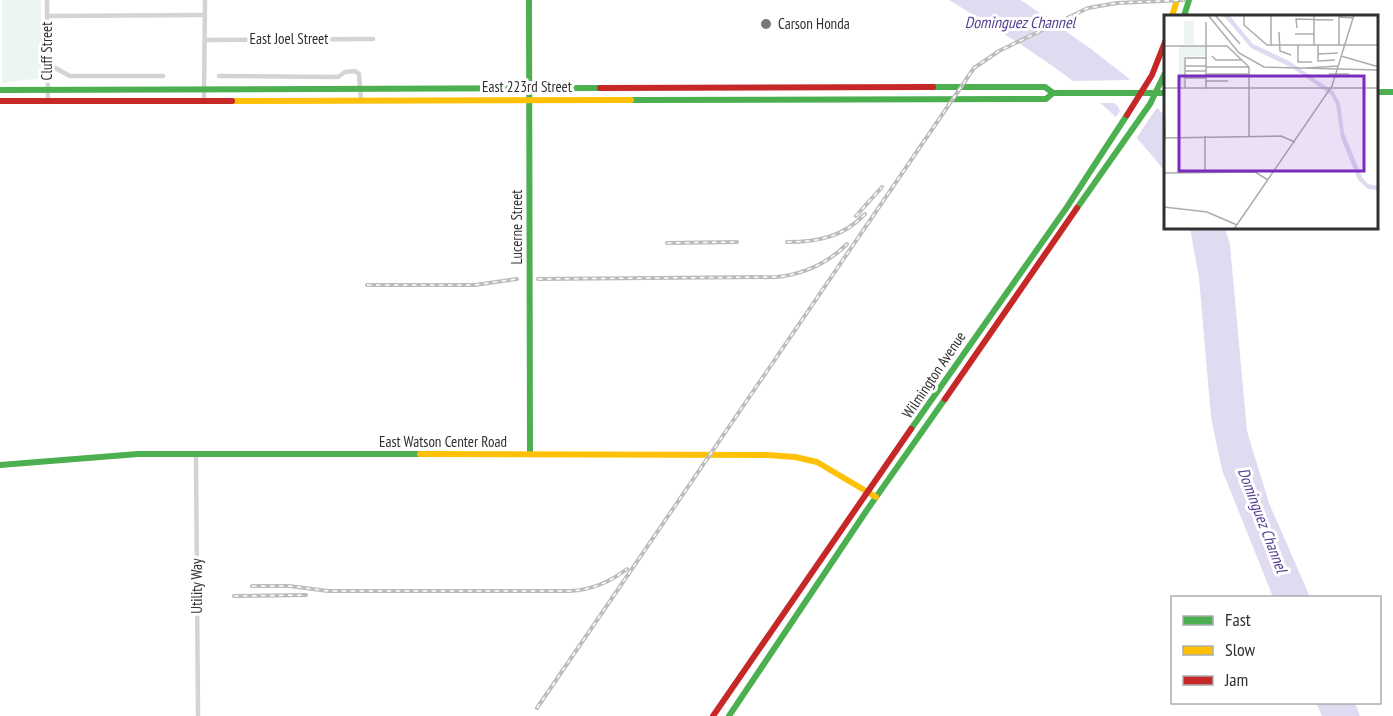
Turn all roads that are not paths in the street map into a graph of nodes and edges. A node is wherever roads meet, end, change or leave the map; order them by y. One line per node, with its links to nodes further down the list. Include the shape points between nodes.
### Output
1 (47, 0): 9 (street, Cluff Street)
2 (205, 0): 6 (street)
3 (529, 0): 18 (main road, Lucerne Street)
4 (1177, 0): 7 (main road)
5 (1189, 0): 8 (main road)
6 (205, 15): 9 (street); 11 (street)
7 (1172, 15)
8 (1184, 15)
9 (47, 16): 13 (street, Cluff Street)
10 (373, 39): 11 (street, East Joel Street)
11 (205, 40): 19 (street)
12 (1164, 45): 24 (main road, Wilmington Avenue)
13 (48, 64): 14 (street, via 70,76); 21 (street, Cluff Street)
14 (163, 76)
15 (219, 76): 17 (street, via 338,77 355,71)
16 (1164, 77): 23 (main road, Wilmington Avenue)
17 (360, 88): 18 (main road, East 223rd Street); 19 (main road, East 223rd Street); 27 (street)
18 (529, 88): 22 (main road, East 223rd Street, via 1045,87); 25 (main road, Lucerne Street)
19 (204, 89): 21 (main road, East 223rd Street); 26 (street)
20 (0, 90): 21 (main road, East 223rd Street)
21 (48, 90): 29 (street, Cluff Street)
22 (1053, 93): 24 (main road, East 223rd Street); 25 (main road, East 223rd Street, via 1046,99)
23 (1160, 93): 24 (main road, East 223rd Street); 31 (main road, Wilmington Avenue)
24 (1139, 94): 30 (main road, Wilmington Avenue, via 1067,207)
25 (529, 99): 27 (main road, East 223rd Street); 32 (main road, Lucerne Street)
26 (204, 100): 27 (main road, East 223rd Street); 29 (main road, East 223rd Street)
27 (361, 100)
28 (0, 101): 29 (main road, East 223rd Street)
29 (48, 102)
30 (994, 310): 31 (main road); 35 (main road, Wilmington Avenue)
31 (1002, 315): 36 (main road, Wilmington Avenue)
32 (530, 454): 33 (main road, East Watson Center Road); 35 (main road, East Watson Center Road, via 792,457 817,462)
33 (196, 455): 34 (main road, East Watson Center Road, via 138,454); 37 (street, Utility Way)
34 (0, 465)
35 (867, 491): 36 (main road, East Watson Center Road); 38 (main road, Wilmington Avenue)
36 (876, 497): 39 (main road, Wilmington Avenue)
37 (198, 716)
38 (713, 716)
39 (729, 716)

